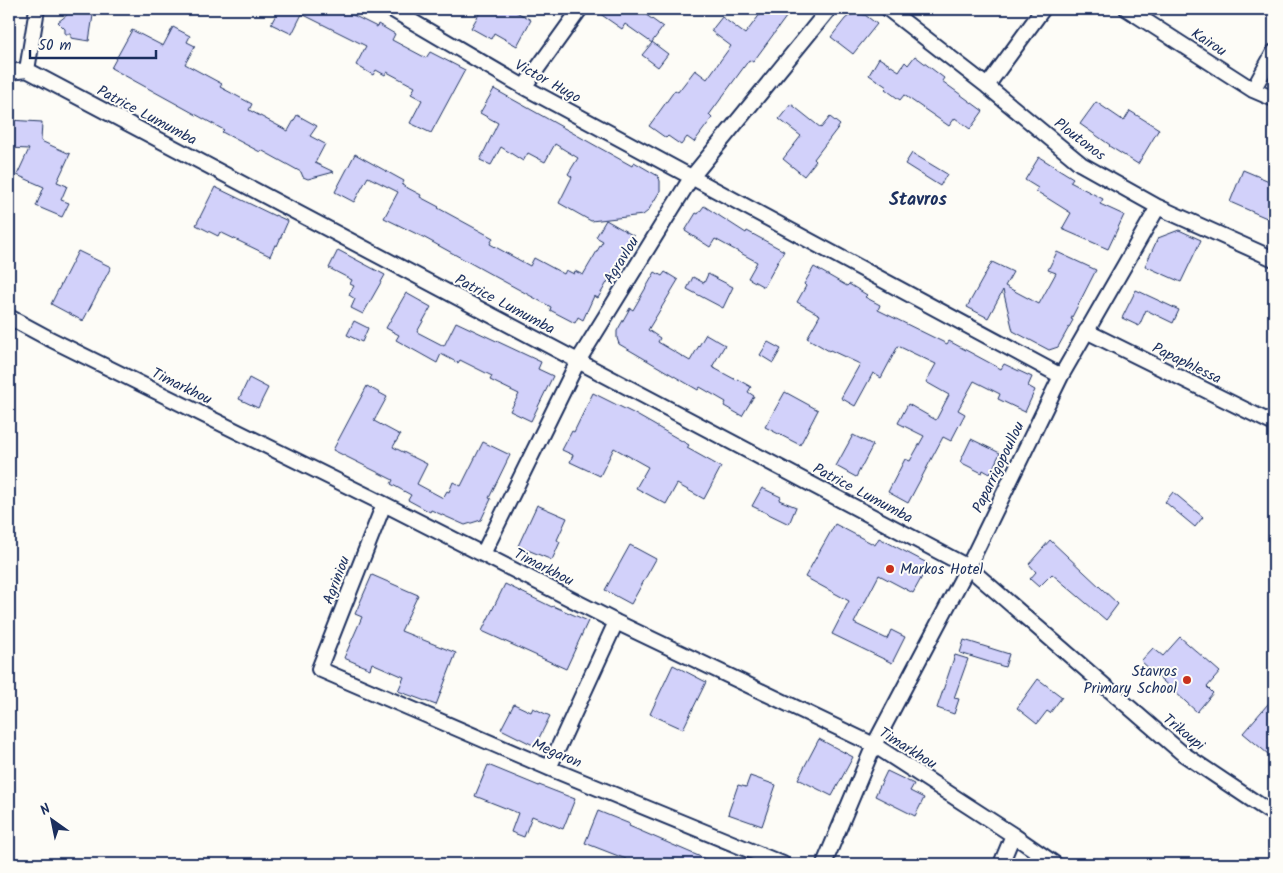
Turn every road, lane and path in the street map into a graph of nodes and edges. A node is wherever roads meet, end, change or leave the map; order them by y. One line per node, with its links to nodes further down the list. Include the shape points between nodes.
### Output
1 (37, 9): 9 (street)
2 (391, 9): 12 (street, Victor Hugo)
3 (580, 9): 12 (street)
4 (829, 9): 15 (street, Agravlou)
5 (888, 9): 11 (street, Ploutonos)
6 (1043, 9): 11 (street)
7 (1127, 9): 13 (street, Kairou)
8 (1274, 52): 13 (street)
9 (27, 70): 10 (street); 20 (street, Patrice Lumumba)
10 (9, 72)
11 (987, 86): 16 (street, Ploutonos, via 1081,164)
12 (524, 88): 15 (street, Victor Hugo)
13 (1253, 90): 14 (street, Kairou)
14 (1274, 99)
15 (691, 178): 20 (street, Agravlou); 21 (street, Victor Hugo)
16 (1158, 207): 17 (street, Ploutonos); 19 (street, Paparrigopoullou)
17 (1274, 259)
18 (9, 317): 23 (street, Timarkhou)
19 (1086, 332): 21 (street, Paparrigopoullou); 22 (street, Papaphlessa)
20 (578, 361): 24 (street, Agravlou); 25 (street, Patrice Lumumba)
21 (1061, 376): 25 (street, Paparrigopoullou)
22 (1274, 424)
23 (384, 504): 24 (street, Timarkhou); 27 (street, Agriniou)
24 (483, 554): 26 (street, Timarkhou)
25 (968, 567): 28 (street, Paparrigopoullou); 30 (street, Trikoupi, via 1182,753)
26 (616, 622): 28 (street, Timarkhou); 29 (street)
27 (319, 668): 29 (street, Megaron)
28 (874, 745): 31 (street, Timarkhou); 33 (street, Paparrigopoullou)
29 (549, 768): 32 (street, Megaron)
30 (1274, 813)
31 (1013, 835): 34 (street); 35 (street, Timarkhou)
32 (783, 864)
33 (824, 864)
34 (1001, 864)
35 (1055, 864)

